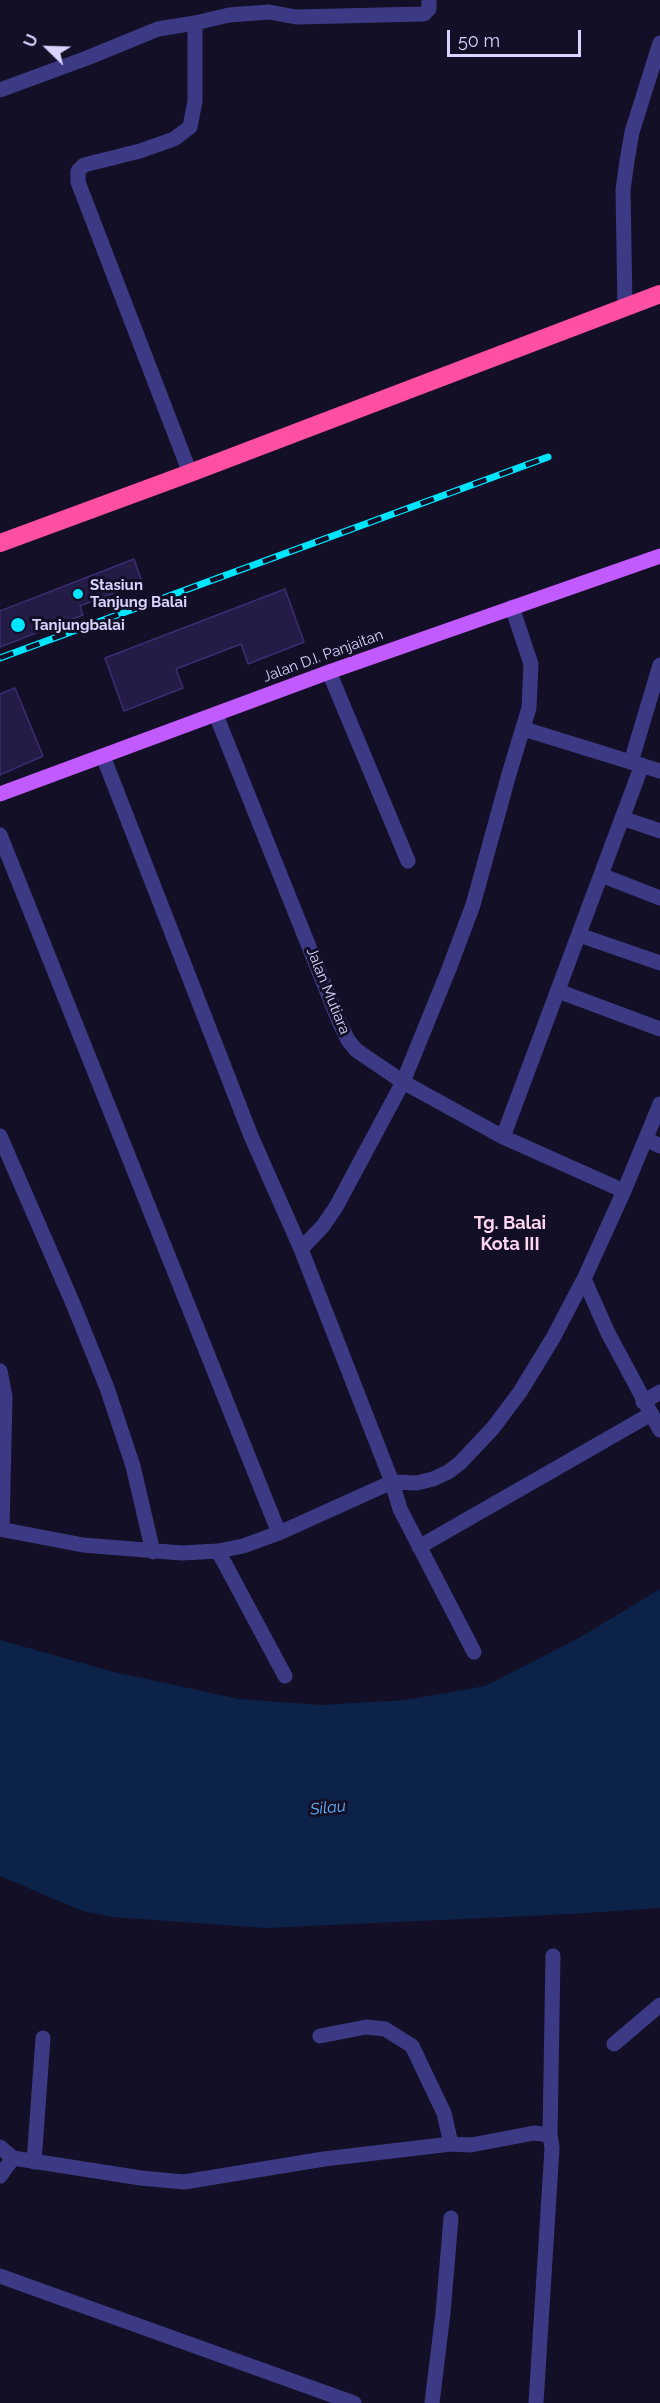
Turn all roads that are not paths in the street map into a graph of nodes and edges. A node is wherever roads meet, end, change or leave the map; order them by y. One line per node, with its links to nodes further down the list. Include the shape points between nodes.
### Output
1 (429, 0): 2 (street, via 429,9 424,14 296,17 269,12)
2 (195, 23): 4 (street, via 158,29); 7 (street, via 195,101 190,127 174,139 140,152 84,165 78,171 78,182)
3 (660, 43): 6 (street, via 632,132 623,190)
4 (0, 90)
5 (660, 294): 6 (highway)
6 (625, 306): 7 (highway)
7 (190, 473): 8 (highway)
8 (0, 543)
9 (660, 556): 10 (main road, Jalan D.I. Panjaitan)
10 (512, 607): 12 (main road, Jalan D.I. Panjaitan); 15 (street, via 531,664 530,708)
11 (660, 666): 13 (street)
12 (329, 672): 14 (main road, Jalan D.I. Panjaitan); 23 (street)
13 (654, 708): 17 (street)
14 (216, 715): 16 (main road, Jalan D.I. Panjaitan); 30 (street, Jalan Mutiara, via 348,1040 366,1059)
15 (524, 729): 17 (street); 30 (street, via 472,904)
16 (103, 756): 19 (main road, Jalan D.I. Panjaitan); 37 (street, via 251,1136)
17 (637, 764): 18 (street); 20 (street)
18 (660, 771)
19 (0, 794)
20 (622, 818): 21 (street); 24 (street)
21 (660, 831)
22 (0, 835): 45 (street)
23 (408, 861)
24 (601, 875): 25 (street); 26 (street)
25 (660, 898)
26 (579, 935): 27 (street); 28 (street)
27 (660, 963)
28 (558, 991): 29 (street); 33 (street)
29 (660, 1029)
30 (403, 1082): 33 (street, Jalan Mutiara); 37 (street, via 336,1208)
31 (660, 1104): 34 (street)
32 (0, 1136): 48 (street, via 107,1388 133,1466)
33 (503, 1137): 36 (street, Jalan Mutiara)
34 (646, 1139): 35 (street); 36 (street)
35 (660, 1146)
36 (624, 1191): 38 (street)
37 (301, 1249): 43 (street)
38 (584, 1279): 41 (street); 43 (street, via 520,1392 460,1463 433,1479)
39 (0, 1371): 44 (street, via 5,1397)
40 (660, 1392): 41 (street)
41 (647, 1408): 42 (street); 46 (street)
42 (660, 1430)
43 (392, 1482): 45 (street); 46 (street)
44 (1, 1529): 48 (street, via 83,1545)
45 (279, 1533): 47 (street)
46 (419, 1548): 49 (street)
47 (218, 1551): 48 (street); 50 (street)
48 (153, 1552)
49 (474, 1652)
50 (285, 1676)
51 (553, 1956): 56 (street)
52 (660, 2005): 55 (street)
53 (320, 2036): 57 (street, via 366,2027 385,2029 412,2046 444,2113)
54 (42, 2038): 60 (street)
55 (614, 2044)
56 (550, 2135): 57 (street, via 534,2133 471,2145); 66 (street)
57 (451, 2144): 60 (street, via 324,2159 184,2182)
58 (0, 2147): 59 (street)
59 (13, 2158): 60 (street); 61 (street)
60 (34, 2162)
61 (0, 2176)
62 (451, 2218): 65 (street)
63 (0, 2276): 64 (street)
64 (354, 2403)
65 (432, 2403)
66 (536, 2403)

